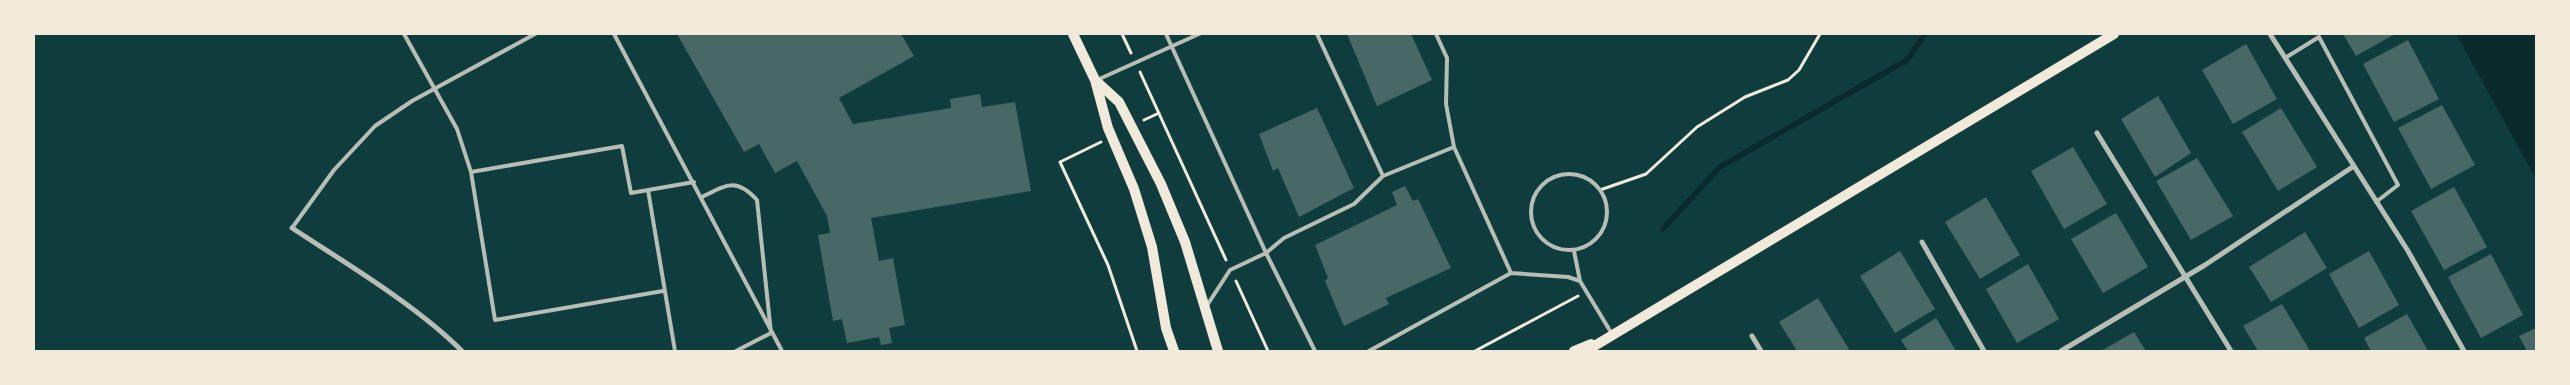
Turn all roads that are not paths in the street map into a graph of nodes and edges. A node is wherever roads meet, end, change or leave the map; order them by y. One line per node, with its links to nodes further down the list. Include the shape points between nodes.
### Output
1 (404, 34): 14 (lane)
2 (535, 34): 14 (lane)
3 (614, 34): 20 (lane)
4 (1073, 34): 13 (main road)
5 (1166, 34): 11 (lane)
6 (1200, 34): 11 (lane)
7 (1317, 34): 19 (lane)
8 (1436, 34): 16 (lane, via 1447,58 1446,104)
9 (2114, 34): 34 (main road)
10 (2270, 34): 12 (street)
11 (1172, 47): 13 (lane); 27 (lane)
12 (2285, 58): 17 (street); 23 (lane, via 2319,38 2398,185)
13 (1095, 80): 32 (main road, via 1118,102 1161,184 1185,242); 40 (main road, via 1108,128 1134,189 1152,247 1166,328)
14 (435, 88): 18 (lane, via 457,129); 24 (lane, via 375,126 334,170)
15 (2097, 133): 29 (street)
16 (1454, 147): 19 (lane); 28 (lane)
17 (2354, 166): 23 (street); 29 (street)
18 (472, 172): 21 (lane, via 622,146 631,193); 31 (lane, via 495,320)
19 (1383, 176): 27 (lane, via 1354,204 1284,238)
20 (694, 182): 21 (lane); 22 (lane)
21 (648, 190): 31 (lane)
22 (702, 197): 33 (lane); 33 (lane, via 733,184 757,200)
23 (2376, 202): 50 (street, via 2408,251)
24 (292, 228): 36 (street, via 366,276)
25 (1922, 242): 47 (street)
26 (1574, 251): 26 (lane, via 1585,248 1602,233 1608,211 1600,190 1589,179 1563,174 1550,178 1540,187 1530,211 1532,225 1548,245); 30 (lane)
27 (1266, 253): 32 (lane, via 1230,270); 42 (lane)
28 (1511, 273): 30 (lane, via 1568,277); 43 (lane)
29 (2185, 277): 48 (street); 49 (street)
30 (1580, 281): 34 (lane)
31 (663, 292): 37 (lane)
32 (1206, 308): 41 (main road)
33 (771, 333): 38 (lane); 39 (lane)
34 (1612, 334): 44 (main road); 45 (main road)
35 (1752, 336): 46 (street)
36 (462, 351)
37 (675, 351)
38 (736, 351)
39 (782, 351)
40 (1174, 351)
41 (1218, 351)
42 (1314, 351)
43 (1369, 351)
44 (1574, 351)
45 (1586, 351)
46 (1761, 351)
47 (1984, 351)
48 (2061, 351)
49 (2231, 351)
50 (2464, 351)

